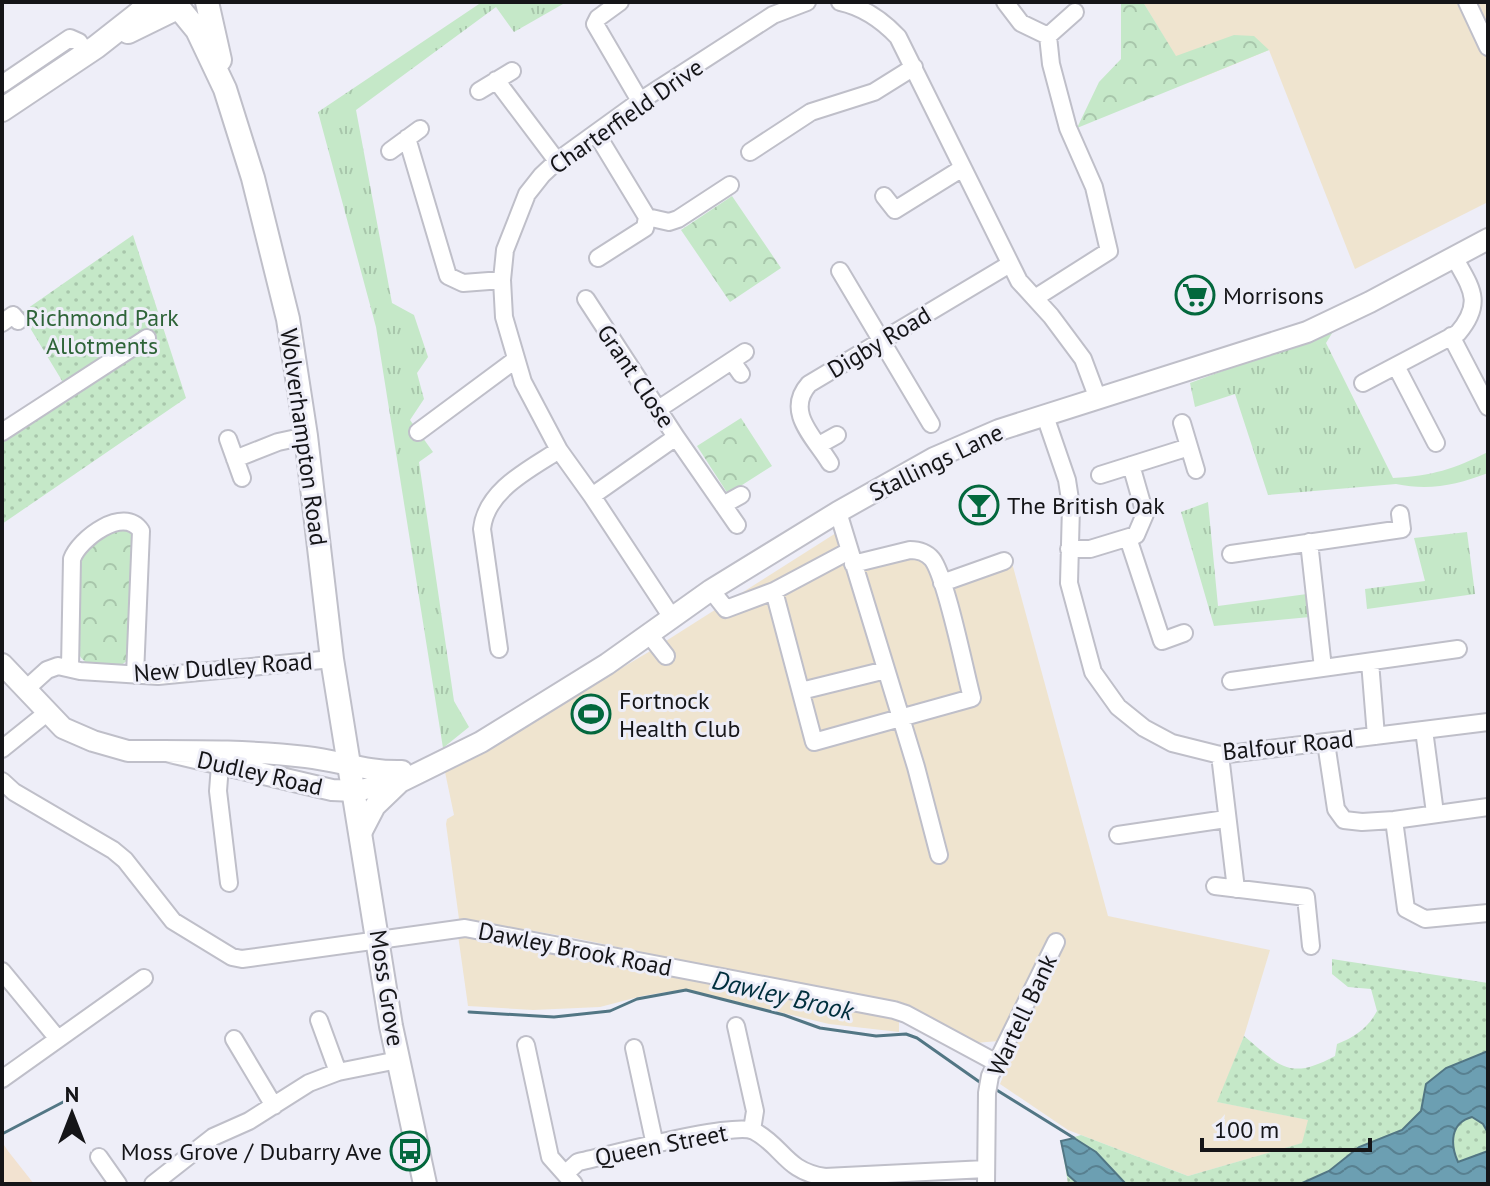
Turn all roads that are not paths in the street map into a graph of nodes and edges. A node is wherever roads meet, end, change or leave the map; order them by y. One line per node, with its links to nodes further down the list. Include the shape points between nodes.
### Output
1 (150, 2): 16 (highway)
2 (207, 2): 21 (highway, Wolverhampton Road)
3 (620, 2): 13 (street)
4 (807, 2): 10 (street, Charterfield Drive)
5 (840, 2): 9 (street)
6 (1005, 2): 14 (street, via 1021,23)
7 (1467, 2): 15 (street)
8 (180, 5): 16 (highway); 21 (highway, Wolverhampton Road)
9 (864, 6): 17 (street, via 898,37)
10 (769, 8): 23 (street, Charterfield Drive)
11 (1075, 12): 14 (street)
12 (577, 24): 13 (street)
13 (595, 24): 23 (street)
14 (1048, 36): 39 (street, via 1068,128 1094,187 1109,251)
15 (1488, 47)
16 (91, 50): 20 (street, via 74,38 65,40); 24 (highway)
17 (914, 67): 27 (street, via 874,92 811,112); 29 (street)
18 (512, 71): 19 (street)
19 (496, 80): 22 (street); 28 (street)
20 (2, 84)
21 (225, 89): 59 (highway, Wolverhampton Road, via 274,258)
22 (479, 91)
23 (640, 101): 25 (street, Charterfield Drive)
24 (2, 110)
25 (596, 133): 28 (street, Charterfield Drive); 32 (street)
26 (390, 151): 38 (street, via 414,133 448,276 463,283)
27 (750, 152)
28 (557, 161): 38 (street, Charterfield Drive, via 527,194 505,250)
29 (961, 169): 31 (street, via 895,210); 36 (street)
30 (730, 185): 32 (street, via 678,219)
31 (884, 196)
32 (647, 217): 35 (street, via 645,228)
33 (1488, 239): 34 (main road, Stallings Lane)
34 (1454, 257): 43 (street, via 1475,301 1472,315); 50 (main road, Stallings Lane, via 1307,332)
35 (598, 258)
36 (1010, 264): 39 (street); 45 (street, Digby Road)
37 (840, 271): 45 (street)
38 (502, 280): 46 (street, Charterfield Drive)
39 (1035, 298): 50 (street, via 1083,359)
40 (586, 299): 41 (street, Grant Close)
41 (596, 316): 42 (street, Grant Close); 52 (street, Grant Close)
42 (582, 327)
43 (1451, 336): 48 (street); 51 (street)
44 (147, 338): 56 (street)
45 (879, 341): 55 (street); 63 (street, Digby Road, via 804,390 798,408 801,420)
46 (515, 360): 57 (street); 65 (street, Charterfield Drive)
47 (739, 362): 52 (street)
48 (1396, 366): 49 (street); 62 (street)
49 (1363, 383)
50 (1098, 399): 53 (main road, Stallings Lane)
51 (1488, 407)
52 (660, 408): 60 (street, Grant Close)
53 (1045, 416): 75 (main road, Stallings Lane, via 934,458); 80 (street, Balfour Road, via 1067,480)
54 (1182, 423): 64 (street)
55 (931, 424)
56 (2, 432)
57 (418, 432)
58 (837, 435): 63 (street)
59 (306, 436): 66 (street); 93 (highway, Wolverhampton Road)
60 (676, 437): 73 (street); 74 (street, Grant Close)
61 (228, 439): 66 (street)
62 (1436, 443)
63 (819, 445): 67 (street, Digby Road)
64 (1189, 447): 68 (street); 69 (street)
65 (559, 450): 73 (street, Charterfield Drive); 90 (street, via 516,478 483,519)
66 (235, 459): 71 (street)
67 (830, 463)
68 (1131, 465): 70 (street); 78 (street, via 1145,514 1140,530)
69 (1196, 470)
70 (1100, 475)
71 (242, 478)
72 (741, 495): 74 (street)
73 (592, 496): 87 (street, Charterfield Drive)
74 (723, 505): 77 (street, Grant Close)
75 (838, 512): 82 (street); 85 (main road, Stallings Lane)
76 (1400, 514): 79 (street, via 1402,529)
77 (737, 525)
78 (1128, 538): 80 (street); 89 (street, via 1162,641)
79 (1309, 542): 81 (street); 97 (street)
80 (1069, 549): 112 (street, Balfour Road, via 1069,583 1093,672 1106,691 1144,728 1172,743)
81 (1231, 554)
82 (851, 557): 84 (street, via 917,550 932,559); 86 (street); 98 (street)
83 (1004, 561): 84 (street)
84 (942, 583): 104 (street, via 972,698)
85 (711, 590): 86 (street, via 726,609); 87 (main road, Stallings Lane)
86 (774, 591): 102 (street)
87 (671, 616): 88 (main road, Stallings Lane)
88 (648, 633): 92 (street); 116 (main road, Stallings Lane, via 529,713)
89 (1184, 633)
90 (499, 649)
91 (1458, 649): 94 (street)
92 (666, 656)
93 (332, 659): 99 (street, New Dudley Road); 105 (highway, Wolverhampton Road)
94 (1370, 662): 97 (street); 108 (street)
95 (2, 664): 101 (main road, Dudley Road)
96 (70, 668): 99 (street, New Dudley Road); 99 (street, via 75,551 102,529 129,521 141,531); 101 (street, New Dudley Road, via 47,670)
97 (1323, 668): 100 (street)
98 (886, 670): 102 (street); 104 (street)
99 (135, 675)
100 (1231, 681)
101 (26, 689): 103 (main road, Dudley Road)
102 (801, 691): 104 (street, via 814,742)
103 (48, 712): 110 (street); 111 (main road, Dudley Road, via 63,728 111,748)
104 (901, 718): 126 (street)
105 (342, 721): 113 (main road, via 330,745); 115 (highway, Wolverhampton Road)
106 (1488, 722): 107 (street, Balfour Road)
107 (1424, 730): 108 (street, Balfour Road); 121 (street)
108 (1376, 736): 109 (street, Balfour Road)
109 (1326, 743): 112 (street, Balfour Road); 123 (street, via 1339,815 1351,822)
110 (2, 749)
111 (166, 751): 113 (main road, Dudley Road); 114 (main road, Dudley Road)
112 (1220, 755): 122 (street)
113 (306, 757): 115 (main road, Dudley Road)
114 (220, 765): 119 (main road, Dudley Road); 127 (street, via 218,791 229,875)
115 (351, 767): 116 (main road, Stallings Lane); 119 (highway, Wolverhampton Road)
116 (426, 771): 118 (main road, Stallings Lane)
117 (2, 781): 131 (street, Dawley Brook Road, via 113,850 173,921 232,957 251,959)
118 (400, 782): 119 (main road, Stallings Lane); 124 (main road, via 370,812)
119 (355, 791): 124 (highway, Moss Grove)
120 (1488, 807): 121 (street)
121 (1435, 813): 123 (street)
122 (1226, 819): 125 (street); 129 (street)
123 (1394, 820): 130 (street, via 1406,909 1425,919)
124 (361, 833): 131 (highway, Moss Grove)
125 (1118, 835)
126 (939, 855)
127 (210, 871)
128 (1215, 886): 129 (street)
129 (1236, 889): 133 (street, via 1306,897)
130 (1488, 913)
131 (379, 939): 144 (highway, Moss Grove); 145 (street, Dawley Brook Road, via 465,928 894,1010)
132 (1056, 942): 145 (street, Wartell Bank)
133 (1311, 946)
134 (2, 971): 138 (street)
135 (144, 978): 138 (street)
136 (319, 1020): 146 (street)
137 (736, 1026): 141 (street)
138 (58, 1039): 147 (street)
139 (234, 1039): 148 (street)
140 (757, 1040): 141 (street)
141 (740, 1044): 149 (street, via 755,1111)
142 (527, 1045): 154 (street, via 550,1157)
143 (634, 1048): 150 (street)
144 (398, 1060): 146 (street); 157 (highway, Moss Grove)
145 (995, 1062): 152 (street, Wartell Bank, via 987,1093)
146 (338, 1072): 148 (street)
147 (2, 1079)
148 (274, 1106): 156 (street, via 213,1137)
149 (752, 1130): 150 (street, Queen Street); 152 (street, Queen Street, via 808,1174)
150 (655, 1145): 154 (street, Queen Street, via 578,1162)
151 (99, 1157): 153 (street)
152 (986, 1177)
153 (114, 1179): 155 (street)
154 (569, 1179)
155 (95, 1184)
156 (153, 1184)
157 (425, 1184)

